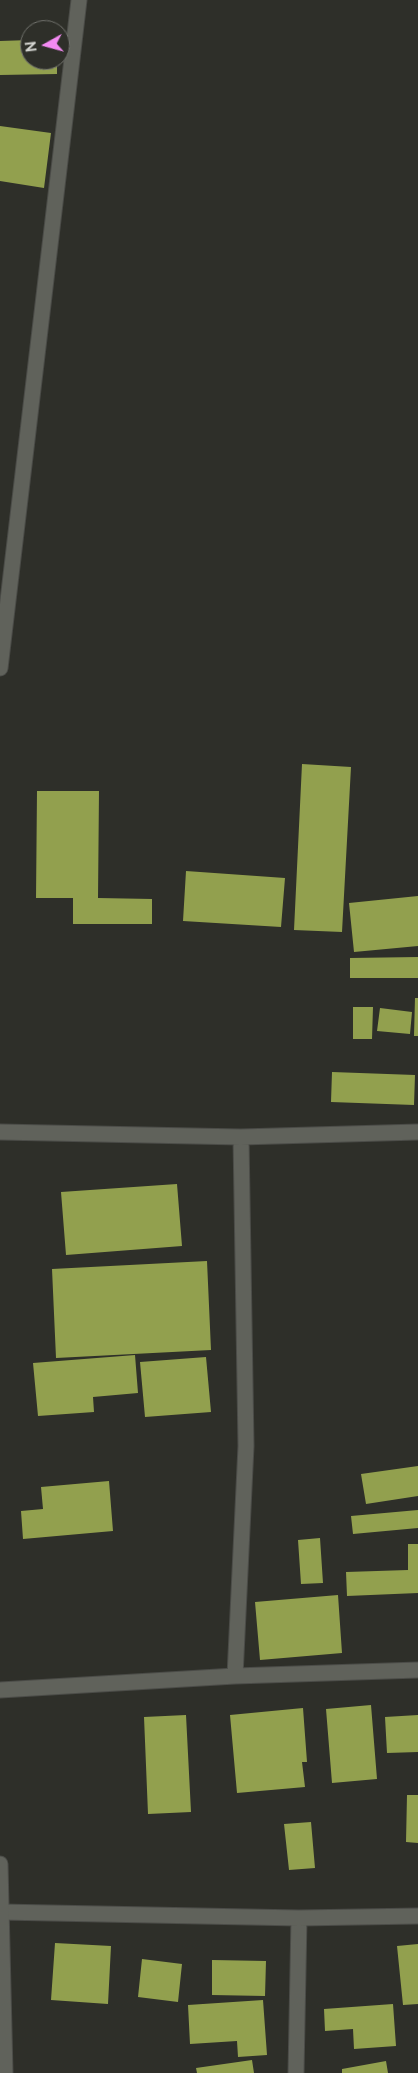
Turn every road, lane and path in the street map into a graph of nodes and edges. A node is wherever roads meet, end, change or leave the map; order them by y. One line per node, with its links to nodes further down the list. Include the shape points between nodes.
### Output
1 (79, 0): 2 (street)
2 (0, 668)
3 (0, 1132): 5 (street)
4 (418, 1132): 5 (street)
5 (241, 1137): 7 (street, via 246,1446)
6 (418, 1670): 7 (street)
7 (235, 1676): 8 (street)
8 (0, 1690)
9 (0, 1864): 10 (street)
10 (1, 1912): 12 (street); 13 (street)
11 (418, 1916): 12 (street)
12 (299, 1918): 14 (street)
13 (5, 2073)
14 (296, 2073)

